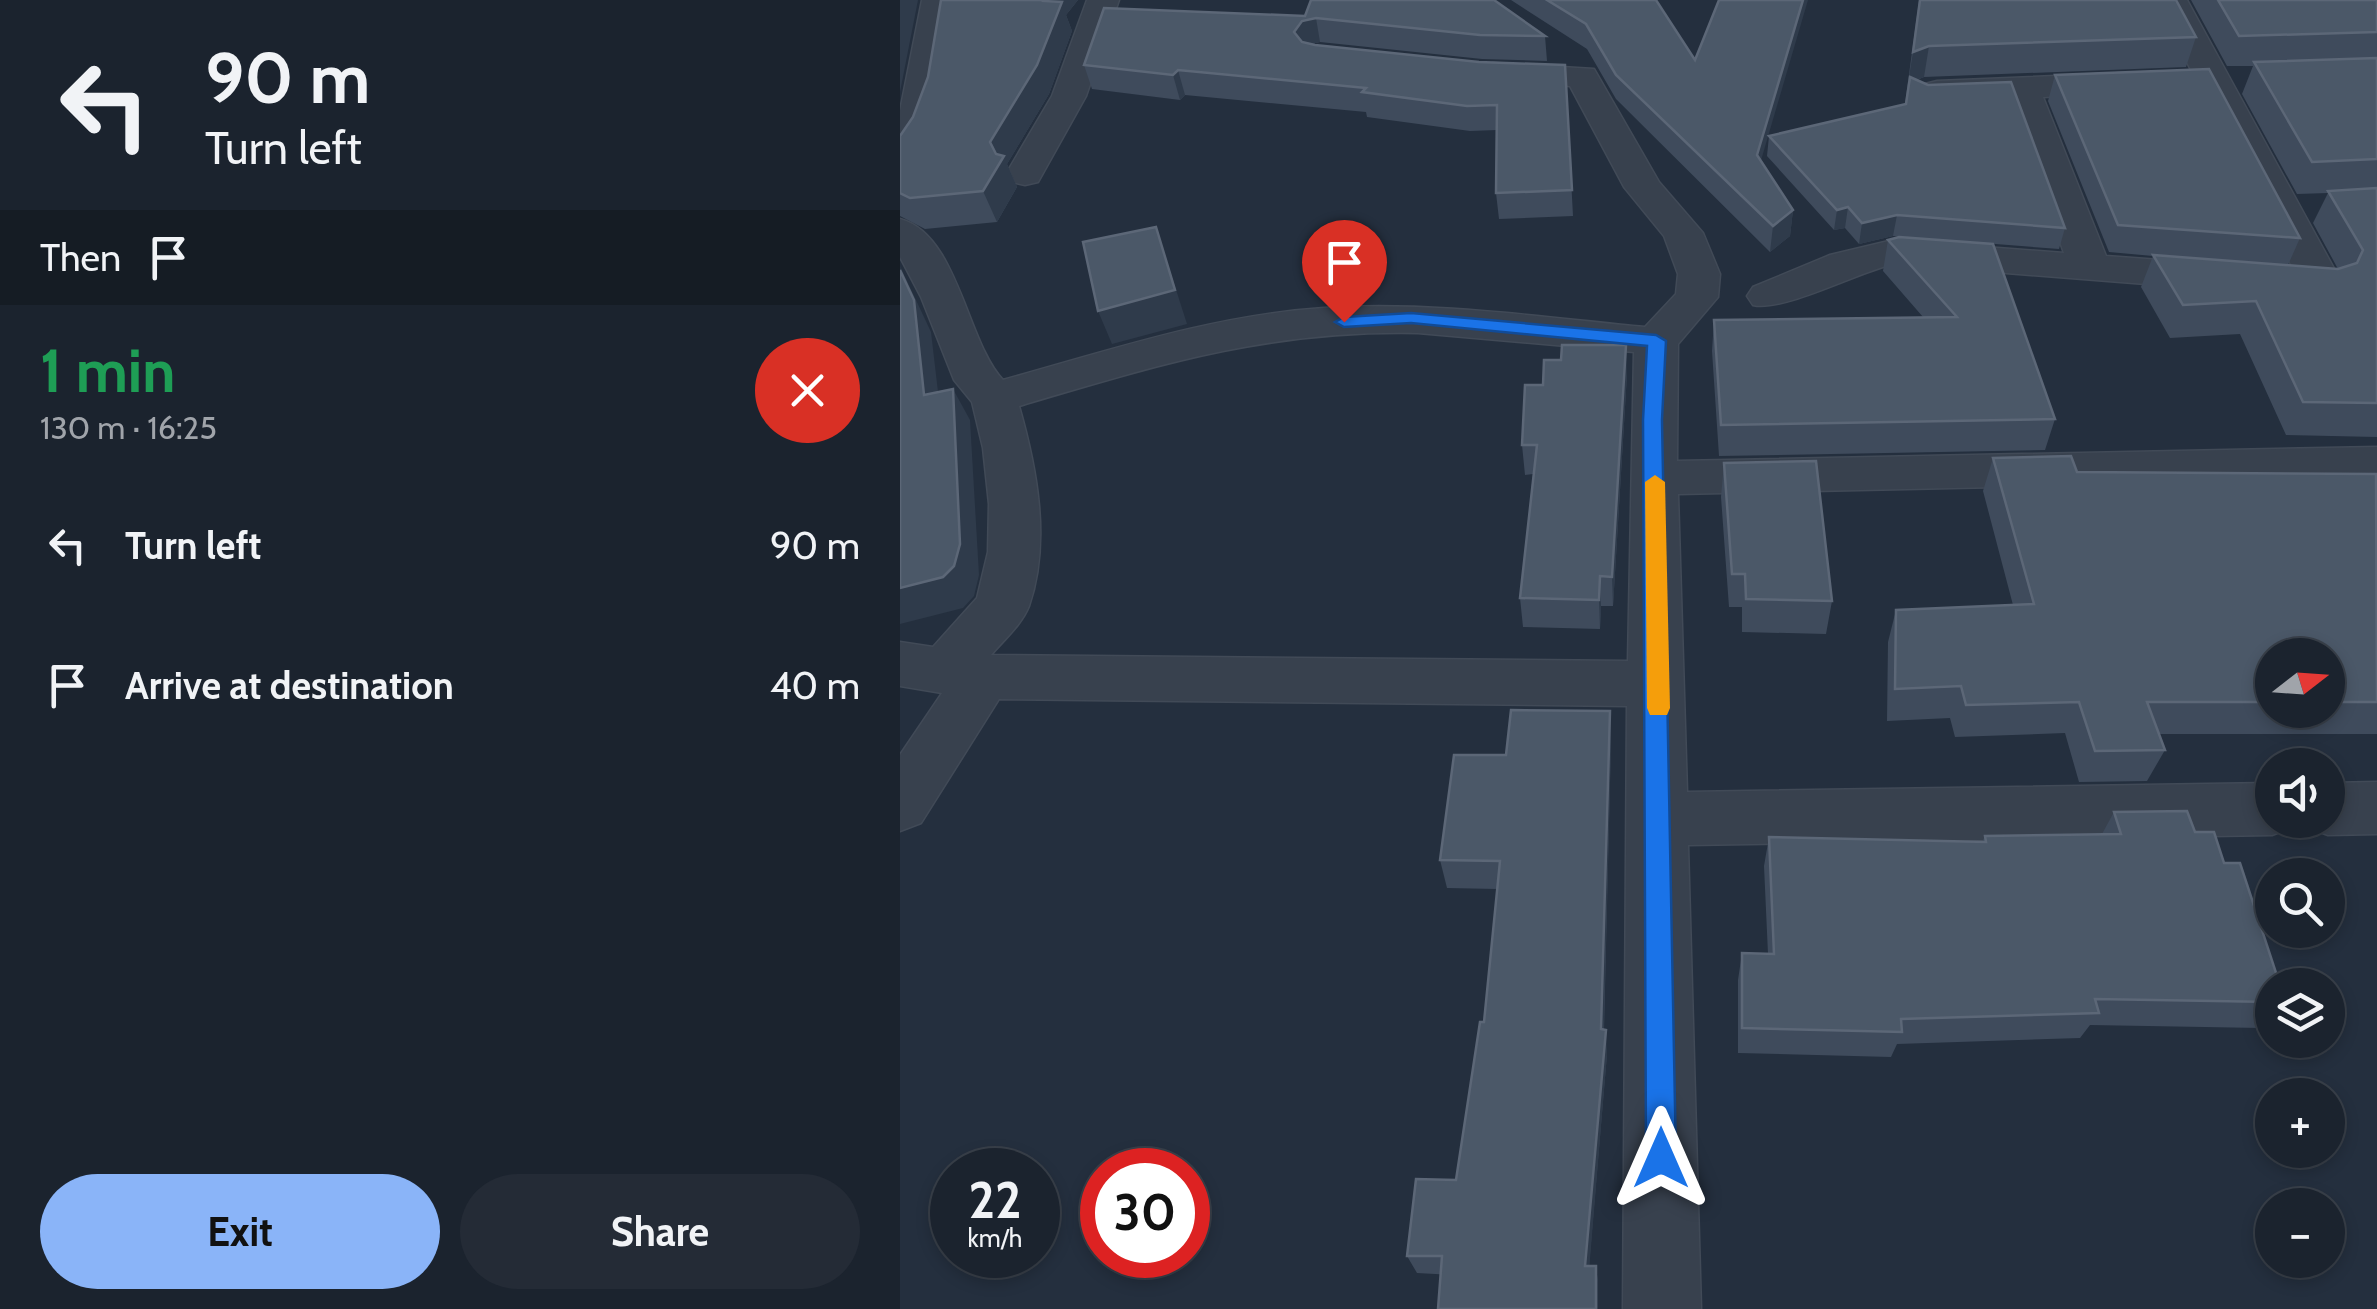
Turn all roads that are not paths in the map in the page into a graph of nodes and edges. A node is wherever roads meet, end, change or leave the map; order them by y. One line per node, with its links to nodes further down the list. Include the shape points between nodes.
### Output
1 (938, 0): 10 (street, via 917,115)
2 (1103, 0): 11 (street, via 1070,96)
3 (2170, 0): 7 (street)
4 (1543, 40): 6 (street, via 1573,59)
5 (1446, 69): 6 (street)
6 (1582, 76): 15 (street, via 1643,187 1684,233 1699,274 1697,297)
7 (2197, 81): 8 (street); 13 (street, via 2300,209 2322,285)
8 (2022, 87): 9 (street); 13 (street)
9 (1924, 91)
10 (900, 156)
11 (1025, 174)
12 (900, 231): 16 (street, via 942,298 977,380)
13 (2090, 267): 14 (street, via 1893,252)
14 (1768, 296)
15 (1656, 341): 16 (street, via 1411,318 1277,326); 18 (street)
16 (994, 398): 19 (street, via 1007,448 1014,552 1002,606)
17 (2377, 463): 18 (street)
18 (1655, 478): 20 (street)
19 (942, 671): 20 (street); 21 (street)
20 (1658, 684): 25 (street)
21 (900, 805)
22 (2345, 808): 23 (street)
23 (2377, 808)
24 (2255, 810): 25 (street)
25 (1659, 819): 26 (street)
26 (1662, 1309)

